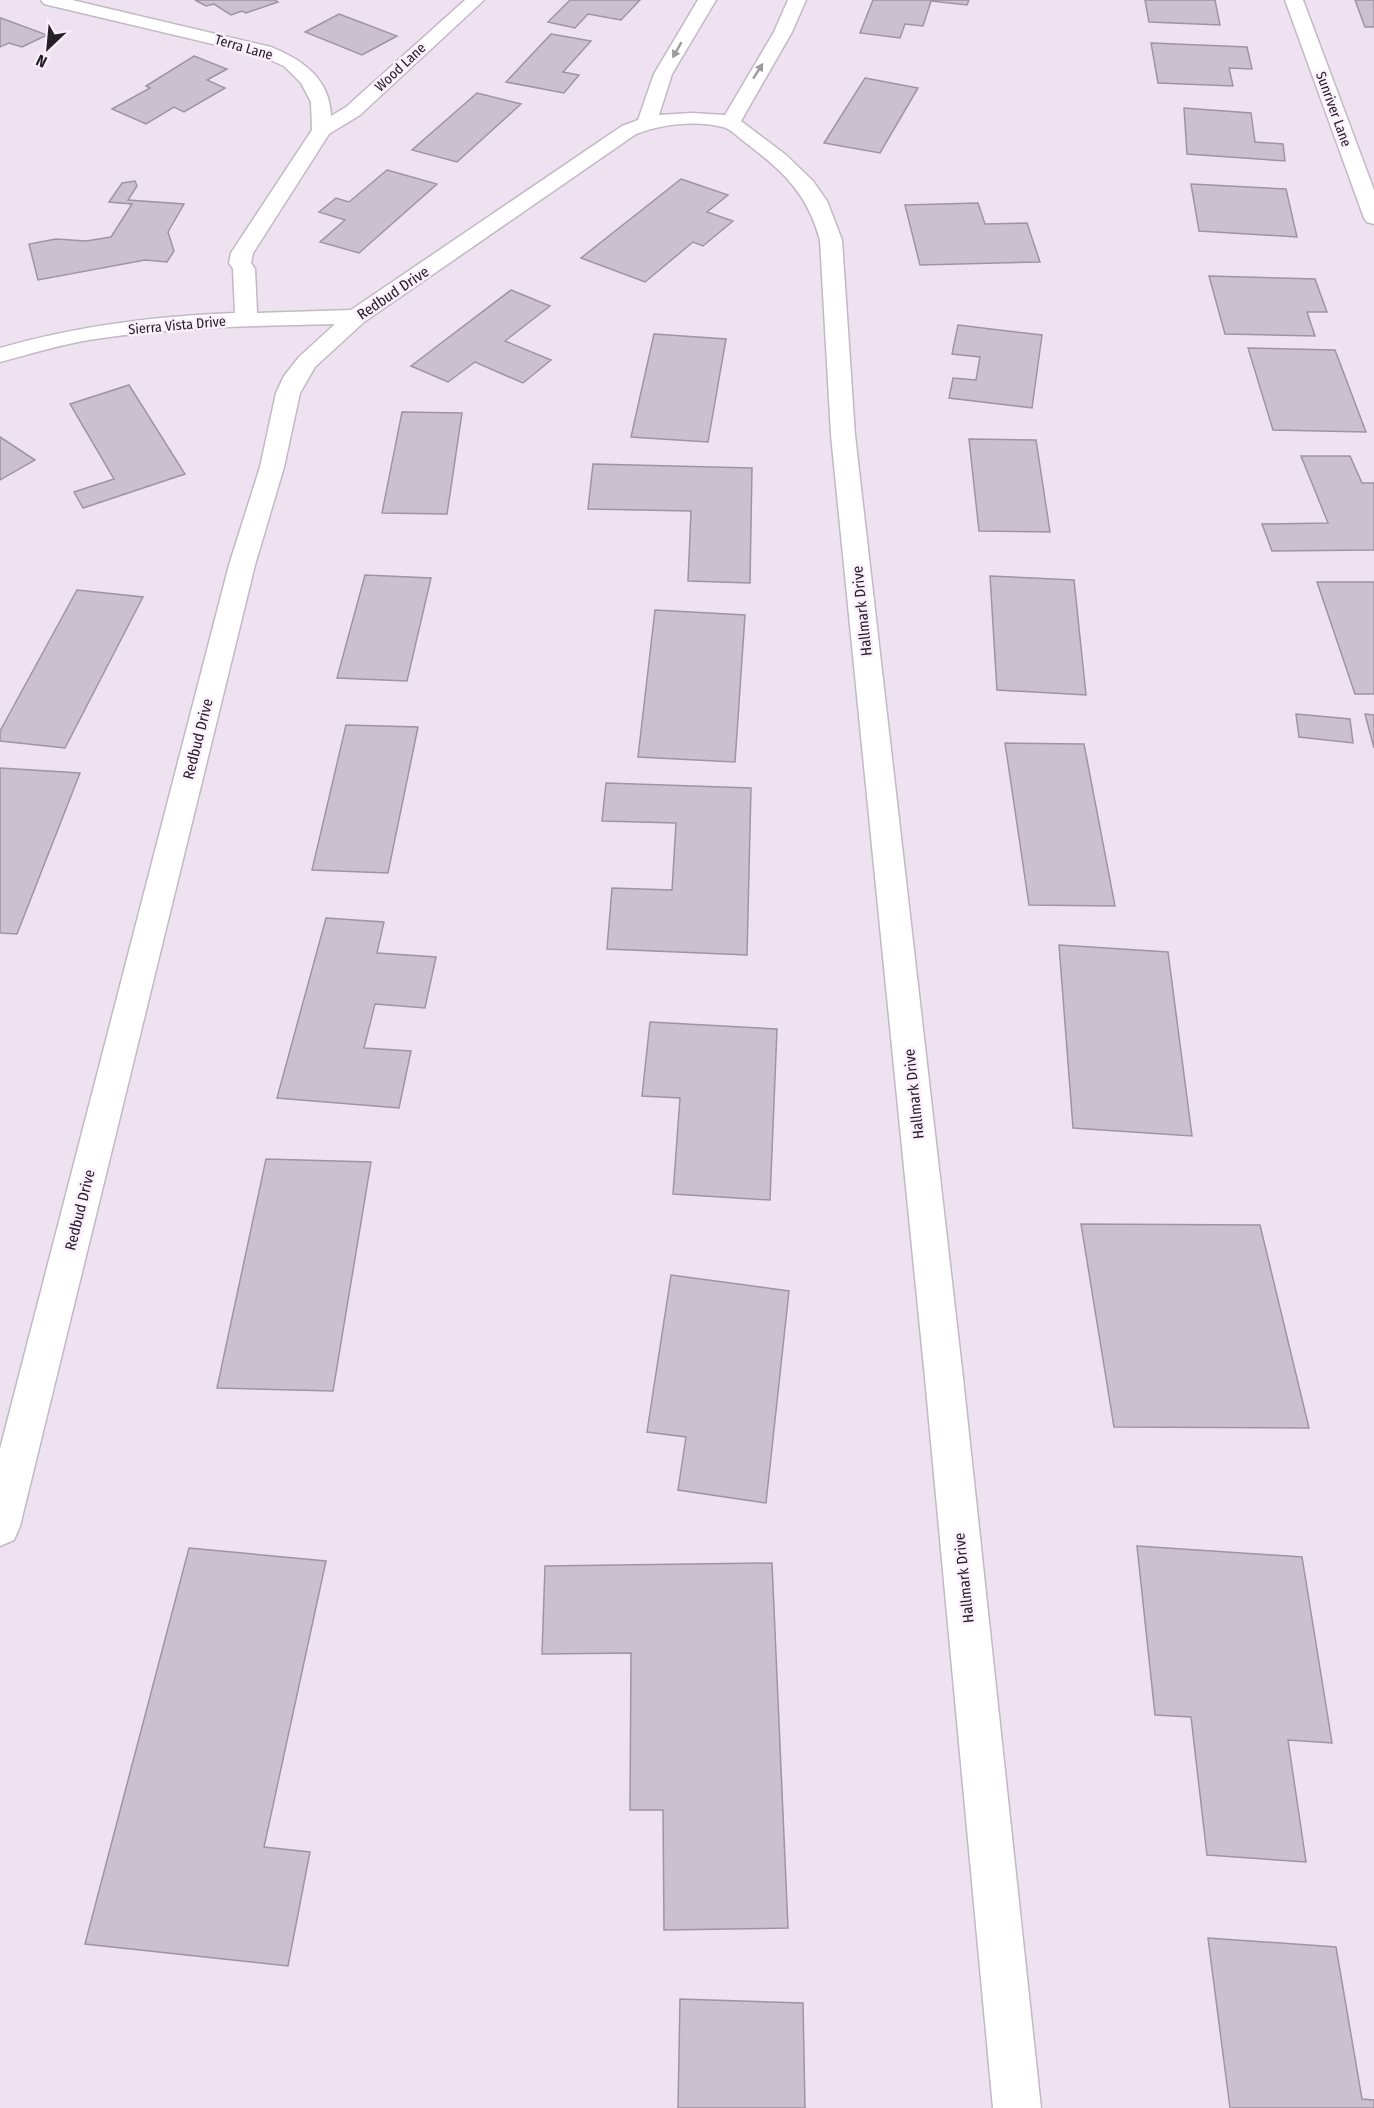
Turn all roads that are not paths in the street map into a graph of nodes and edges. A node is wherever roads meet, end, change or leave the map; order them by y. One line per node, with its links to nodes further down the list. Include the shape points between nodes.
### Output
1 (50, 0): 8 (street, Terra Lane, via 265,51 291,62 309,80 321,102)
2 (475, 0): 8 (street, Wood Lane, via 353,111)
3 (707, 0): 6 (street, one-way to 6, via 663,74)
4 (797, 0): 7 (street, one-way to 4, via 744,92 788,26)
5 (1294, 0): 9 (street, Sunriver Lane)
6 (647, 122): 7 (street, Redbud Drive, via 668,117); 11 (street, Redbud Drive, via 615,139)
7 (730, 122): 15 (street, Hallmark Drive, via 805,182 818,200 831,240 843,435)
8 (322, 130): 12 (street, via 242,253)
9 (1370, 196): 10 (street, Sunriver Lane)
10 (1374, 218)
11 (356, 317): 12 (street, Sierra Vista Drive); 14 (street, Redbud Drive, via 308,362 288,393)
12 (246, 320): 13 (street, Sierra Vista Drive, via 97,334)
13 (0, 355)
14 (0, 1526)
15 (1017, 2108)

